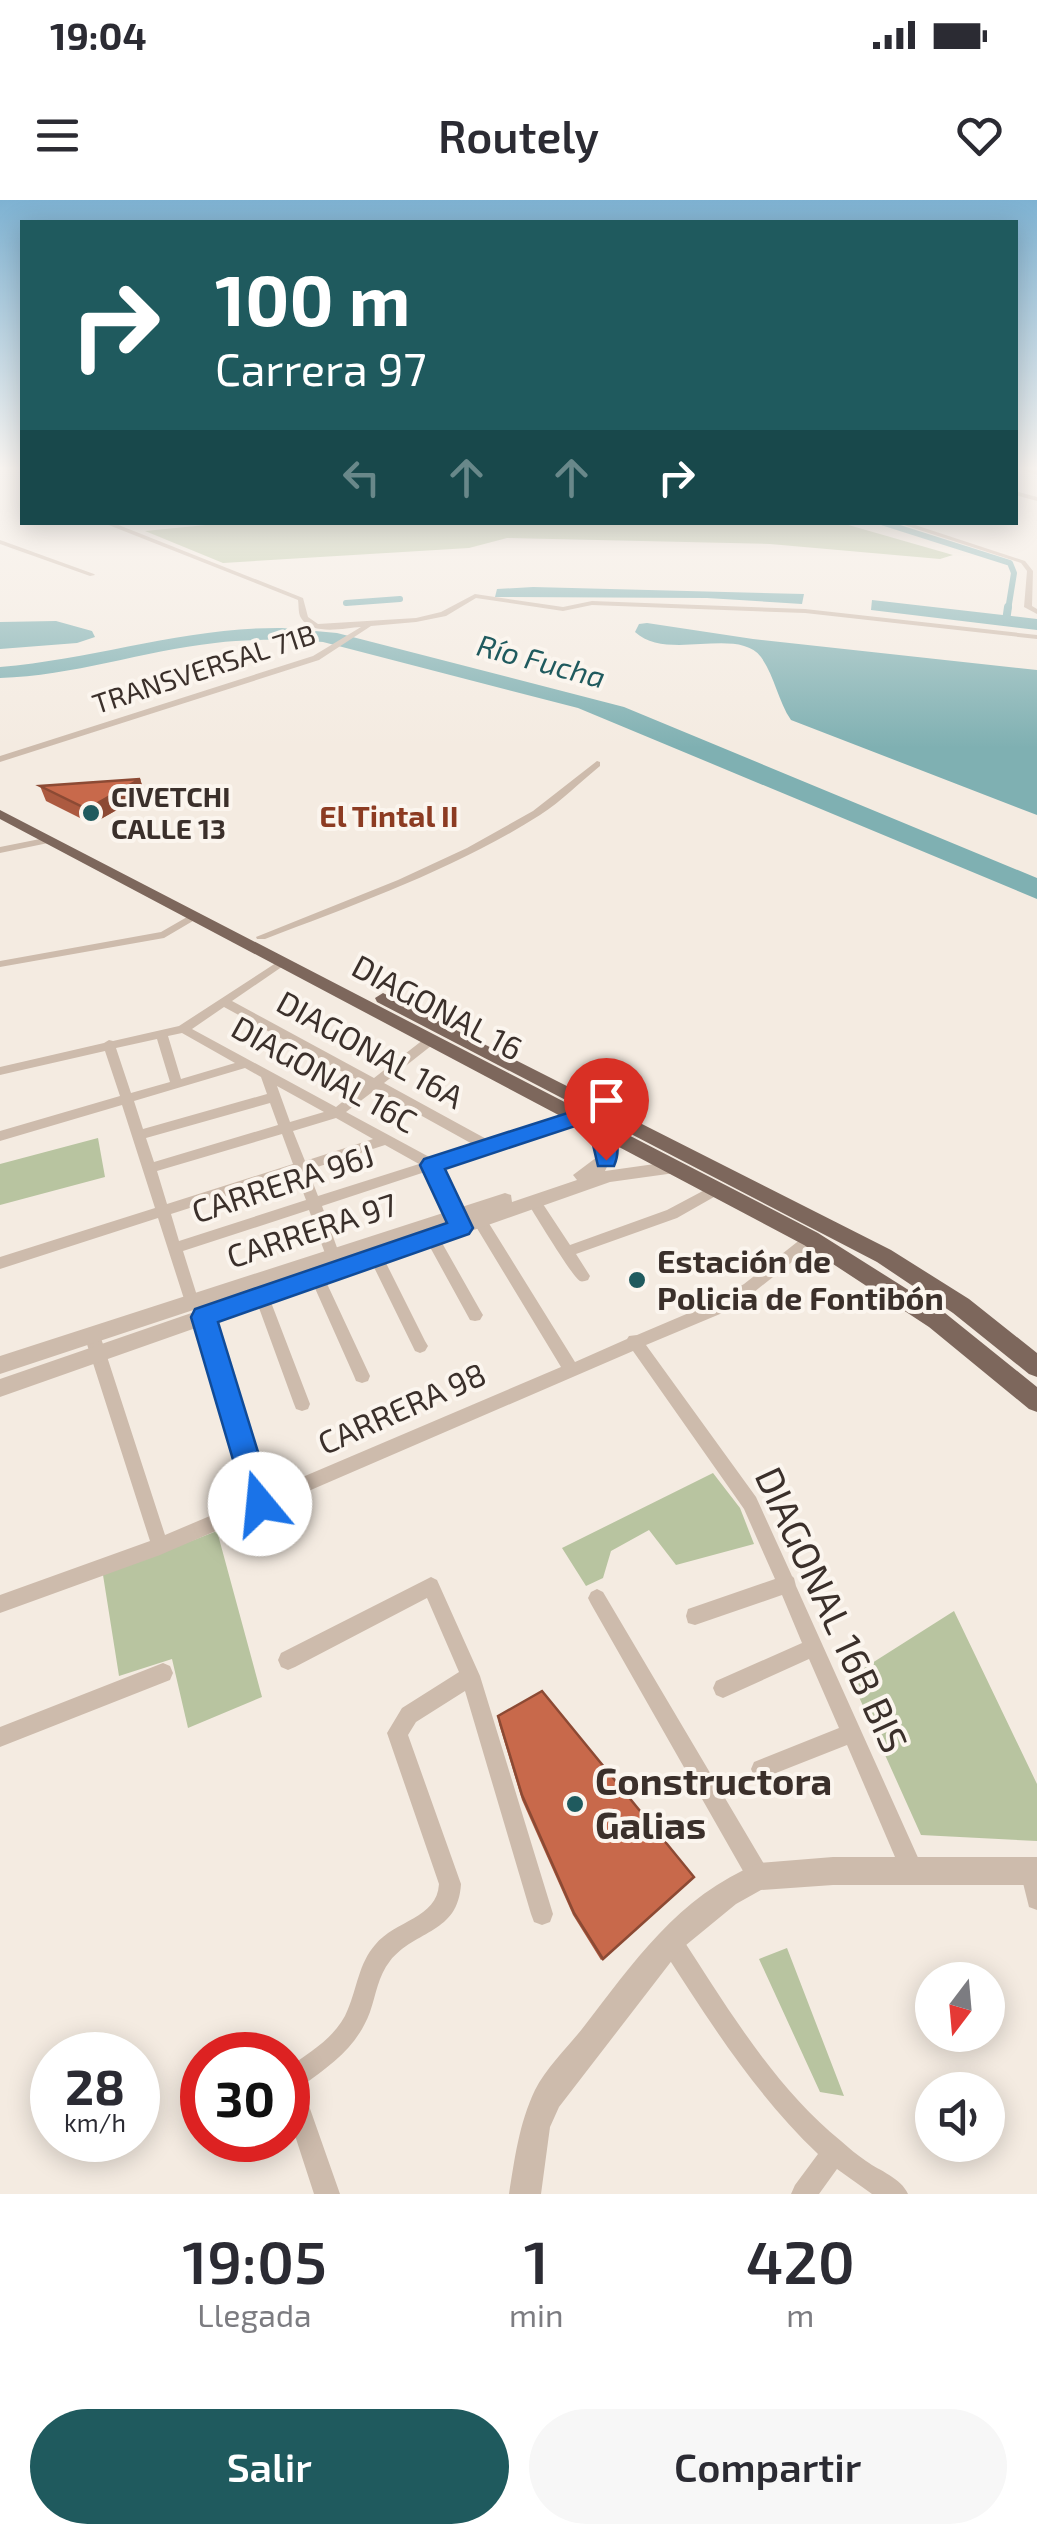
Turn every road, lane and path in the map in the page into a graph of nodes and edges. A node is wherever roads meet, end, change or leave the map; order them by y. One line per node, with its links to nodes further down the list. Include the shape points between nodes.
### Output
1 (56, 562): 4 (street)
2 (206, 562): 6 (street, via 301,599 309,623)
3 (1022, 562): 5 (street, via 1030,572 1028,607)
4 (92, 575)
5 (1037, 612)
6 (367, 626): 7 (street, via 438,616 473,596 563,608 650,604 805,611); 8 (street, TRANSVERSAL 71B, via 329,652)
7 (1037, 637)
8 (0, 760)
9 (596, 764): 15 (street, via 538,812 477,847)
10 (0, 802): 15 (main road, DIAGONAL 16)
11 (0, 814): 12 (main road, DIAGONAL 16)
12 (50, 840): 13 (street); 14 (main road, DIAGONAL 16)
13 (0, 850)
14 (194, 916): 16 (main road, DIAGONAL 16); 17 (street, via 164,936)
15 (261, 936): 63 (main road, DIAGONAL 16, via 851,1238 961,1306)
16 (282, 962): 18 (street); 21 (main road, DIAGONAL 16)
17 (0, 964)
18 (225, 1002): 19 (street); 26 (street, DIAGONAL 16A)
19 (183, 1029): 20 (street); 23 (street, DIAGONAL 16C)
20 (161, 1034): 22 (street); 27 (street)
21 (432, 1039): 26 (street); 31 (main road, DIAGONAL 16)
22 (109, 1044): 24 (street); 29 (street)
23 (246, 1064): 25 (street, DIAGONAL 16C); 27 (street)
24 (0, 1071)
25 (266, 1074): 28 (street); 30 (street, DIAGONAL 16C)
26 (374, 1084): 30 (street); 37 (street, DIAGONAL 16A)
27 (176, 1085): 29 (street)
28 (274, 1097): 33 (street); 34 (street)
29 (127, 1100): 34 (street); 35 (street)
30 (337, 1113): 33 (street); 36 (street, DIAGONAL 16C)
31 (580, 1117): 32 (main road, DIAGONAL 16); 37 (street, CARRERA 96J)
32 (598, 1127): 40 (main road, DIAGONAL 16); 46 (street, CARRERA 97, via 608,1152 599,1169)
33 (286, 1128): 39 (street); 41 (street)
34 (138, 1135): 41 (street)
35 (0, 1136)
36 (385, 1140): 38 (street, DIAGONAL 16C); 39 (street)
37 (488, 1146): 38 (street, CARRERA 96J)
38 (432, 1165): 44 (street, CARRERA 96J); 46 (street, DIAGONAL 16C)
39 (300, 1167): 44 (street); 45 (street)
40 (676, 1167): 42 (main road, DIAGONAL 16); 43 (street, CARRERA 97, via 622,1173)
41 (149, 1168): 45 (street)
42 (716, 1188): 48 (main road, DIAGONAL 16); 50 (street, via 672,1214)
43 (534, 1202): 46 (street, CARRERA 97); 50 (street)
44 (313, 1203): 49 (street, CARRERA 96J); 51 (street)
45 (163, 1211): 49 (street); 53 (street)
46 (466, 1221): 47 (street, CARRERA 97); 51 (street, CARRERA 97); 64 (street, DIAGONAL 16C)
47 (432, 1238): 52 (street, CARRERA 97); 58 (street)
48 (811, 1239): 59 (street, CARRERA 98, via 714,1309); 67 (main road, DIAGONAL 16, via 936,1320)
49 (175, 1248): 57 (street)
50 (566, 1252): 54 (street)
51 (333, 1256): 57 (street, CARRERA 97)
52 (376, 1257): 55 (street, CARRERA 97); 61 (street)
53 (0, 1263)
54 (583, 1276)
55 (318, 1277): 56 (street, CARRERA 97); 65 (street)
56 (262, 1297): 57 (street, CARRERA 97); 68 (street)
57 (198, 1309): 60 (street, CARRERA 97); 69 (street)
58 (475, 1315)
59 (634, 1341): 64 (street, CARRERA 98); 71 (street, DIAGONAL 16B BIS, via 750,1502)
60 (95, 1344): 62 (street, CARRERA 97); 66 (street, CARRERA 97); 70 (street)
61 (420, 1346)
62 (0, 1365)
63 (1037, 1367)
64 (570, 1368): 69 (street, CARRERA 98)
65 (362, 1376)
66 (0, 1388)
67 (1037, 1401)
68 (302, 1404)
69 (260, 1504): 70 (street, CARRERA 98)
70 (160, 1546): 73 (street, CARRERA 98)
71 (788, 1584): 74 (street); 75 (street, DIAGONAL 16B BIS)
72 (597, 1598): 85 (street)
73 (0, 1604)
74 (695, 1616)
75 (815, 1647): 79 (street); 80 (street, DIAGONAL 16B BIS)
76 (288, 1660): 78 (street, via 430,1586)
77 (163, 1674): 81 (street)
78 (470, 1676): 87 (street); 89 (street, via 409,1715 397,1733 452,1897 446,1910 382,1953 348,2034)
79 (723, 1688)
80 (852, 1732): 82 (street); 84 (street, DIAGONAL 16B BIS)
81 (0, 1738)
82 (761, 1769)
83 (1034, 1870): 84 (street); 86 (street)
84 (912, 1871): 85 (street)
85 (759, 1878): 88 (street, via 726,1894)
86 (1037, 1900)
87 (542, 1914)
88 (670, 1940): 91 (street, via 755,2066); 93 (street, via 548,2096 535,2127)
89 (310, 2064)
90 (310, 2145): 92 (street)
91 (835, 2152): 94 (street); 95 (street)
92 (327, 2194)
93 (525, 2194)
94 (804, 2194)
95 (895, 2194)

